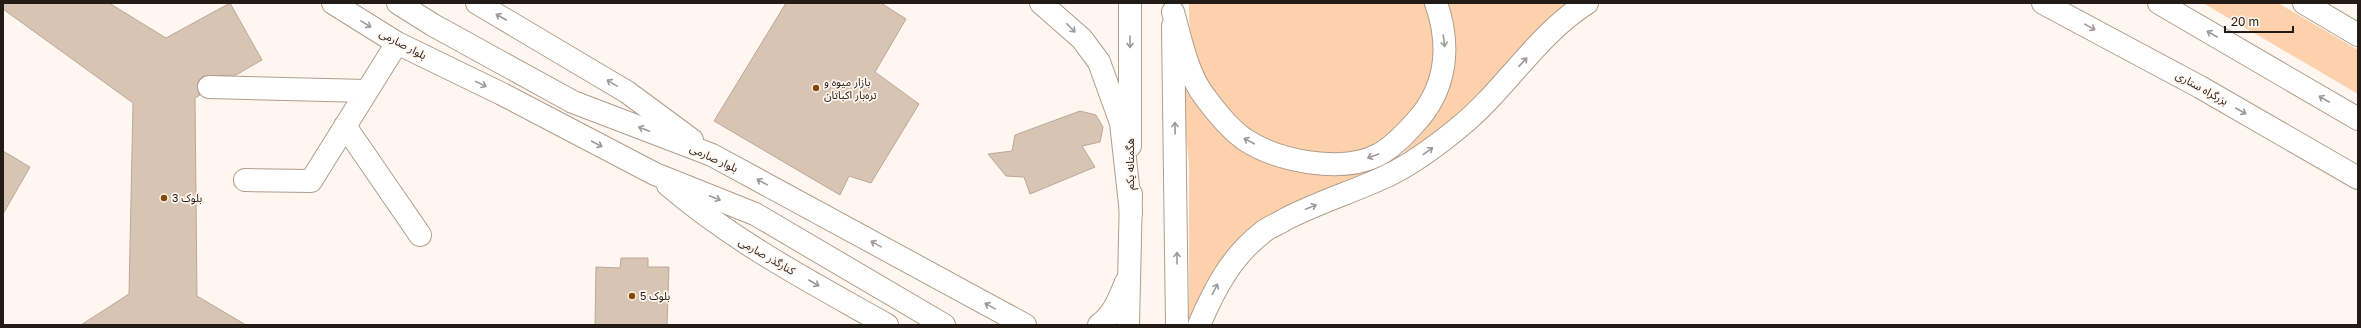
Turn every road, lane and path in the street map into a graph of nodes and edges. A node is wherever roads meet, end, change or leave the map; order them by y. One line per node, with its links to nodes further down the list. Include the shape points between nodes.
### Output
1 (333, 3): 14 (main road, بلوار صارمی, one-way to 14)
2 (398, 3): 19 (main road, بلوار صارمی, one-way to 2, via 573,102)
3 (477, 3): 19 (main road, one-way to 3, via 627,92)
4 (1041, 3): 23 (main road, one-way to 23, via 1082,39 1099,62 1121,123)
5 (1130, 3): 23 (main road, هگمتانه یکم, one-way to 23)
6 (1436, 3): 11 (main road, one-way to 11, via 1445,45 1444,68 1437,90 1421,116 1399,140 1378,155 1354,162 1327,164 1273,153 1244,139 1223,120 1204,96 1193,75)
7 (1587, 3): 32 (main road, one-way to 7, via 1215,287 1240,254 1264,231 1305,209 1387,176 1413,162 1468,120 1543,40)
8 (2028, 3): 12 (main road, بزرگراه ستاری)
9 (2159, 3): 17 (main road, one-way to 9)
10 (2304, 3): 13 (main road)
11 (1173, 8): 31 (main road, one-way to 11)
12 (2053, 8): 21 (main road, بزرگراه ستاری, one-way to 21, via 2200,87)
13 (2356, 28)
14 (397, 43): 16 (main road); 20 (main road, بلوار صارمی, one-way to 20, via 502,94)
15 (209, 87): 16 (main road)
16 (367, 91): 18 (main road)
17 (2358, 119)
18 (345, 126): 22 (main road, via 311,181); 24 (main road)
19 (712, 155): 28 (main road, بلوار صارمی, one-way to 19)
20 (655, 174): 26 (main road, کنارگذر صارمی, one-way to 26, via 694,208 739,240); 27 (main road, بلوار صارمی, one-way to 27, via 755,214)
21 (2358, 178)
22 (245, 180)
23 (1131, 213): 25 (main road, هگمتانه یکم)
24 (420, 235)
25 (1130, 272): 29 (main road, via 1116,308); 30 (main road, هگمتانه یکم)
26 (887, 325)
27 (944, 325)
28 (1025, 325)
29 (1100, 325)
30 (1128, 325)
31 (1177, 325)
32 (1199, 325)

